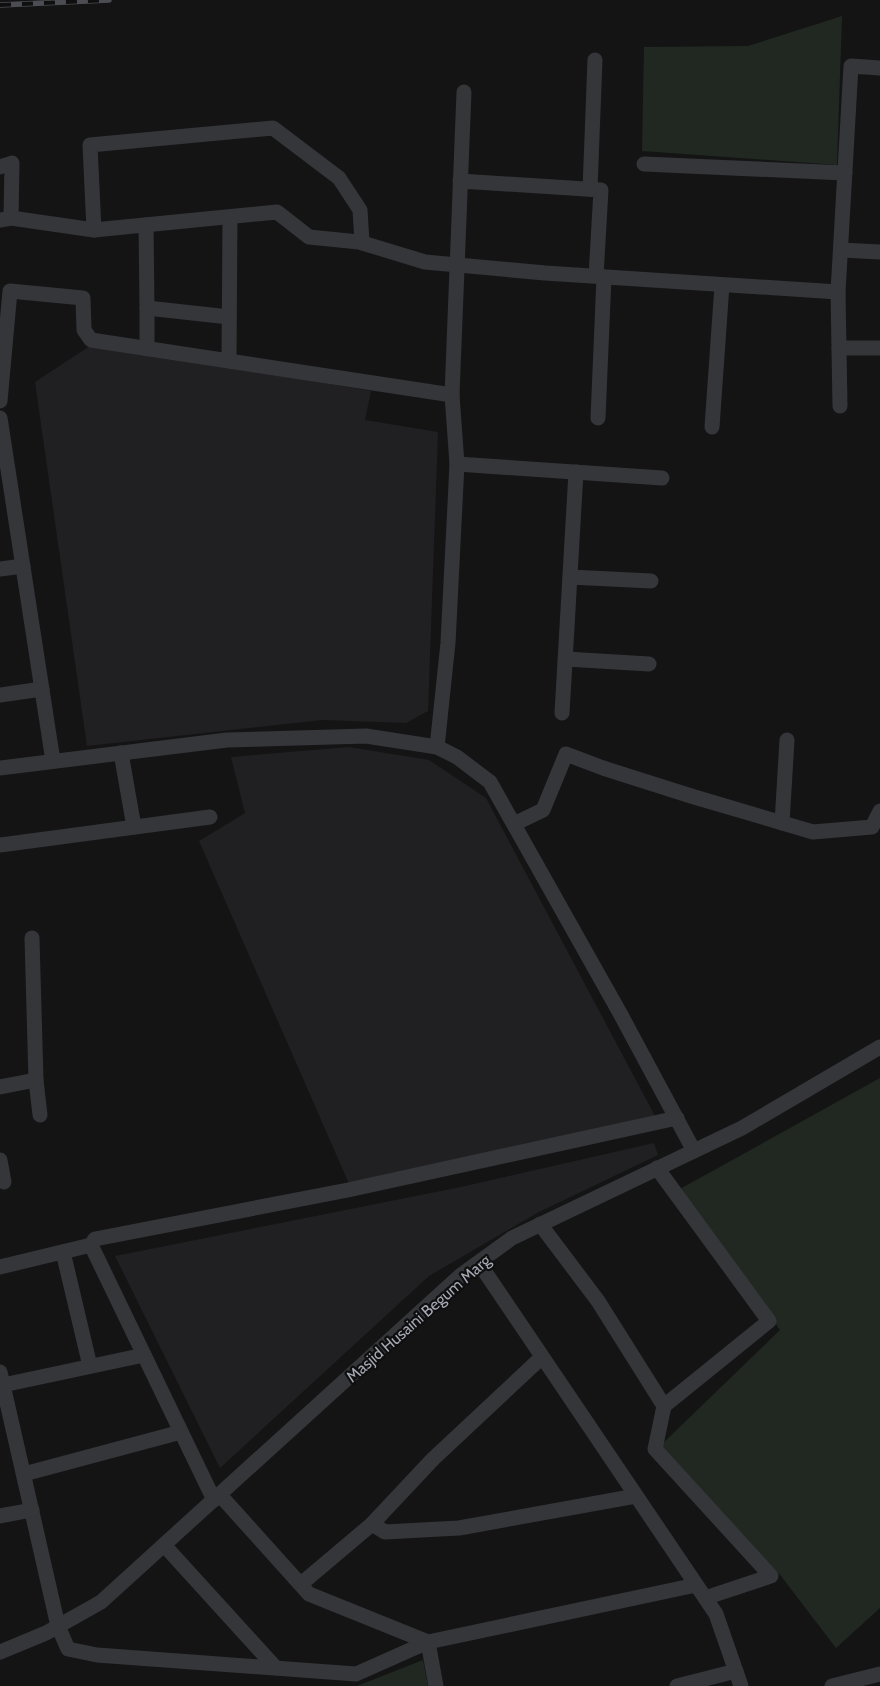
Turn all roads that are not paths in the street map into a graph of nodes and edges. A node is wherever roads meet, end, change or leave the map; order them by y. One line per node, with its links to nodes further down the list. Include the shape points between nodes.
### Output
1 (595, 60): 8 (street)
2 (880, 68): 6 (street, via 851,66)
3 (464, 92): 7 (street)
4 (644, 164): 6 (street)
5 (0, 167): 10 (street, via 12,162)
6 (845, 172): 14 (street)
7 (460, 181): 8 (street); 16 (street)
8 (590, 189): 17 (street, via 601,190)
9 (230, 217): 11 (street); 13 (street, via 277,212 309,237); 22 (street)
10 (6, 219): 12 (street)
11 (146, 225): 12 (street); 20 (street)
12 (94, 230): 13 (street, via 90,145 273,128 339,178 360,210)
13 (362, 242): 16 (street, via 425,262)
14 (841, 250): 15 (street); 19 (street)
15 (880, 252)
16 (457, 265): 17 (street); 27 (street)
17 (600, 277): 18 (street); 31 (street)
18 (722, 285): 19 (street); 32 (street)
19 (838, 292): 23 (street)
20 (147, 308): 22 (street); 25 (street)
21 (4, 311): 25 (street, via 10,291 83,298 84,330 91,340); 28 (street)
22 (229, 317): 26 (street)
23 (839, 348): 24 (street); 29 (street)
24 (880, 348)
25 (146, 349): 26 (street)
26 (229, 361): 27 (street)
27 (452, 395): 33 (street)
28 (0, 401)
29 (840, 406)
30 (0, 418): 36 (street)
31 (598, 418)
32 (712, 427)
33 (457, 464): 34 (street); 47 (street, via 448,643)
34 (576, 472): 35 (street); 39 (street)
35 (662, 478)
36 (6, 497): 37 (street)
37 (22, 566): 38 (street); 43 (street)
38 (0, 569)
39 (570, 577): 40 (street); 41 (street)
40 (652, 581)
41 (566, 659): 42 (street); 45 (street)
42 (649, 664)
43 (42, 689): 44 (street); 49 (street)
44 (0, 695)
45 (562, 712)
46 (787, 740): 53 (street)
47 (437, 747): 48 (street, via 366,736 227,740); 54 (street, via 457,757 490,782)
48 (121, 753): 49 (street); 55 (street)
49 (54, 761): 50 (street)
50 (0, 768)
51 (880, 811): 53 (street, via 872,827 813,832)
52 (210, 817): 55 (street)
53 (782, 823): 54 (street, via 566,754 543,810)
54 (514, 824): 62 (street)
55 (134, 827): 56 (street)
56 (0, 845)
57 (32, 938): 59 (street)
58 (880, 1047): 63 (street, Masjid Husaini Begum Marg, via 742,1128)
59 (36, 1080): 60 (street); 61 (street)
60 (0, 1087)
61 (40, 1115)
62 (677, 1118): 63 (street); 68 (street, via 348,1190 95,1239)
63 (694, 1151): 65 (street, Masjid Husaini Begum Marg)
64 (0, 1160): 66 (street)
65 (657, 1168): 67 (street, Masjid Husaini Begum Marg); 76 (street, via 769,1321)
66 (4, 1182)
67 (540, 1224): 70 (street, Masjid Husaini Begum Marg, via 512,1238); 76 (street, via 598,1301)
68 (91, 1245): 69 (street); 72 (street)
69 (62, 1252): 71 (street); 74 (street)
70 (479, 1262): 73 (street); 80 (street, Masjid Husaini Begum Marg)
71 (0, 1267)
72 (144, 1355): 74 (street); 77 (street)
73 (542, 1357): 79 (street); 83 (street, via 433,1459)
74 (90, 1366): 75 (street)
75 (2, 1378): 78 (street)
76 (664, 1406): 87 (street, via 655,1449 771,1576)
77 (181, 1432): 78 (street); 80 (street)
78 (24, 1474): 81 (street)
79 (636, 1496): 83 (street, via 459,1528 385,1532); 86 (street)
80 (217, 1497): 84 (street, Masjid Husaini Begum Marg); 85 (street)
81 (32, 1510): 82 (street); 88 (street)
82 (0, 1516)
83 (372, 1524): 85 (street)
84 (164, 1546): 88 (street, Masjid Husaini Begum Marg, via 101,1602); 91 (street)
85 (301, 1584): 89 (street, via 309,1594)
86 (696, 1585): 87 (street); 89 (street)
87 (705, 1598): 92 (street, via 716,1614)
88 (58, 1626): 90 (street, Masjid Husaini Begum Marg); 91 (street, via 68,1649 97,1655)
89 (428, 1642): 91 (street, via 356,1674); 94 (street)
90 (0, 1652)
91 (276, 1668)
92 (736, 1671): 95 (street); 96 (street)
93 (880, 1674): 97 (street)
94 (436, 1686)
95 (677, 1686)
96 (741, 1686)
97 (832, 1686)

